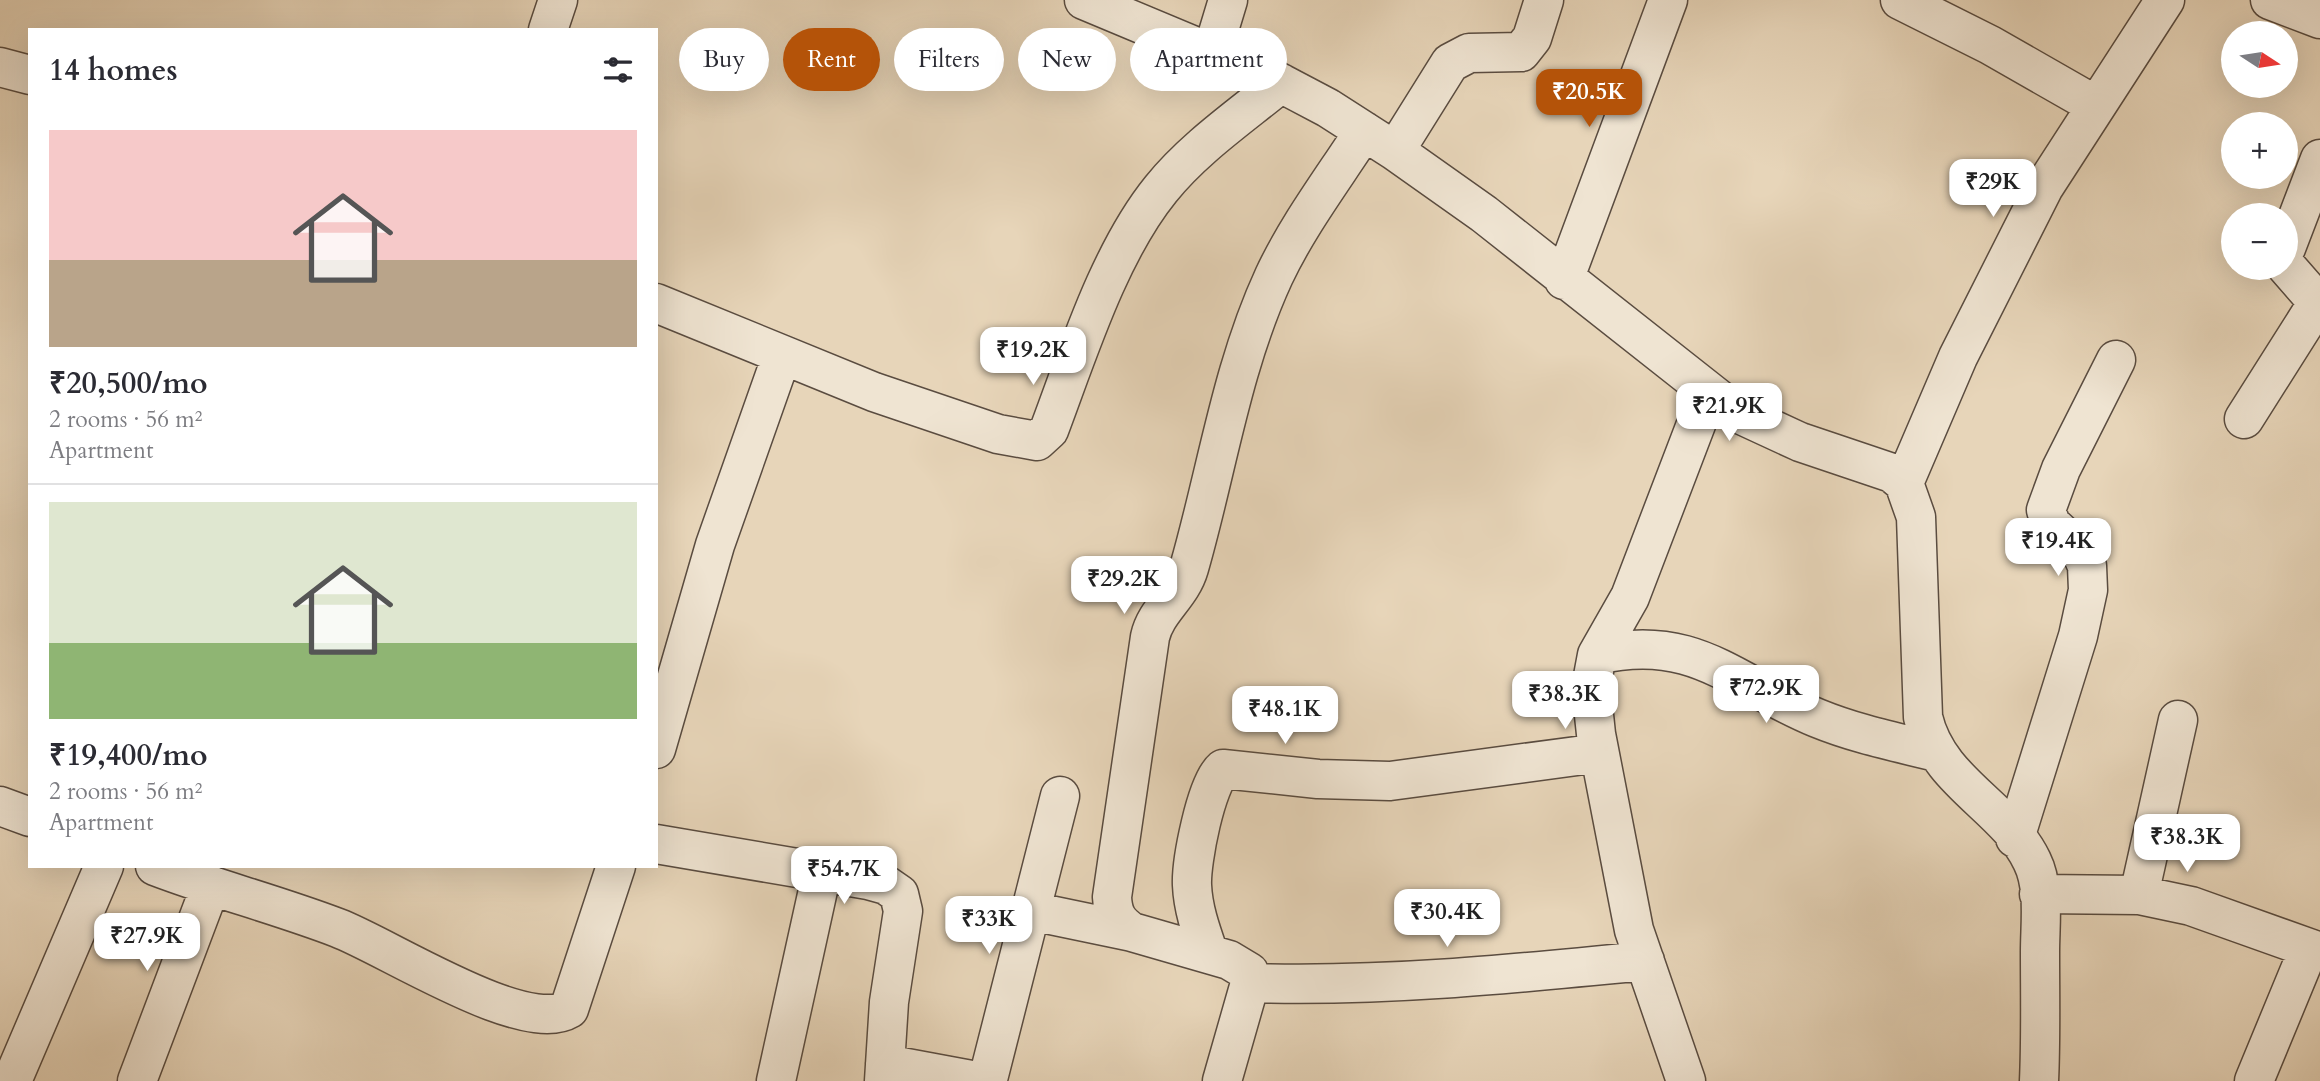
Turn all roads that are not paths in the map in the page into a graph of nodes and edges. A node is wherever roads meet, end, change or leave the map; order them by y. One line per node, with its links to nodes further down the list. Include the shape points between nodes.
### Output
1 (558, 0): 10 (street)
2 (1084, 0): 11 (street)
3 (1227, 0): 12 (street)
4 (1544, 0): 18 (street, via 1532,38 1521,52 1469,53 1450,63)
5 (1668, 0): 21 (street)
6 (1900, 0): 17 (street)
7 (2165, 0): 17 (street)
8 (2270, 0): 9 (street)
9 (2320, 19)
10 (549, 28)
11 (1153, 28)
12 (1219, 28)
13 (0, 67): 14 (street)
14 (28, 74)
15 (1287, 87): 18 (street)
16 (1271, 91): 24 (street, via 1182,165 1154,199 1112,274 1049,430 1037,441 998,434)
17 (2095, 105): 28 (street, via 2001,269)
18 (1379, 141): 21 (street, via 1512,235); 47 (street, via 1290,243 1274,276 1246,350 1188,571 1180,590 1153,622 1112,897 1119,923)
19 (2320, 159): 20 (street)
20 (2298, 217)
21 (1564, 280): 26 (street)
22 (2298, 280): 27 (street, via 2313,297 2313,310)
23 (658, 304): 24 (street)
24 (782, 355): 31 (street, via 715,545)
25 (2116, 360): 37 (street, via 2061,469 2046,510 2051,524 2081,552 2088,590)
26 (1708, 393): 28 (street, via 1760,426 1876,466); 29 (street, via 1630,597)
27 (2244, 419)
28 (1904, 483): 32 (street, via 1916,517 1923,717)
29 (1597, 655): 32 (street, via 1638,647 1673,650 1815,717); 33 (street, via 1591,687)
30 (2178, 720): 45 (street)
31 (658, 743)
32 (1936, 752): 37 (street)
33 (1599, 753): 49 (street, via 1390,781 1223,769 1210,789 1193,871 1196,917); 50 (street, via 1634,930)
34 (1060, 796): 46 (street)
35 (0, 806): 36 (street)
36 (28, 816)
37 (2015, 838): 44 (street, via 2032,860)
38 (658, 844): 42 (street)
39 (103, 868): 54 (street)
40 (161, 868): 43 (street)
41 (616, 868): 43 (street, via 569,1009 549,1015 449,985 339,928)
42 (822, 872): 52 (street, via 886,885 903,903); 56 (street)
43 (211, 885): 55 (street)
44 (2039, 894): 45 (street); 59 (street)
45 (2139, 895): 48 (street, via 2191,906)
46 (1031, 911): 47 (street); 53 (street, via 992,1066)
47 (1132, 932): 49 (street)
48 (2314, 950): 60 (street)
49 (1209, 954): 51 (street, via 1240,964 1249,972)
50 (1645, 961): 51 (street, via 1364,985); 58 (street)
51 (1250, 984): 57 (street)
52 (884, 1072): 53 (street)
53 (984, 1080)
54 (12, 1081)
55 (137, 1081)
56 (776, 1081)
57 (1222, 1081)
58 (1686, 1081)
59 (2039, 1081)
60 (2254, 1081)

